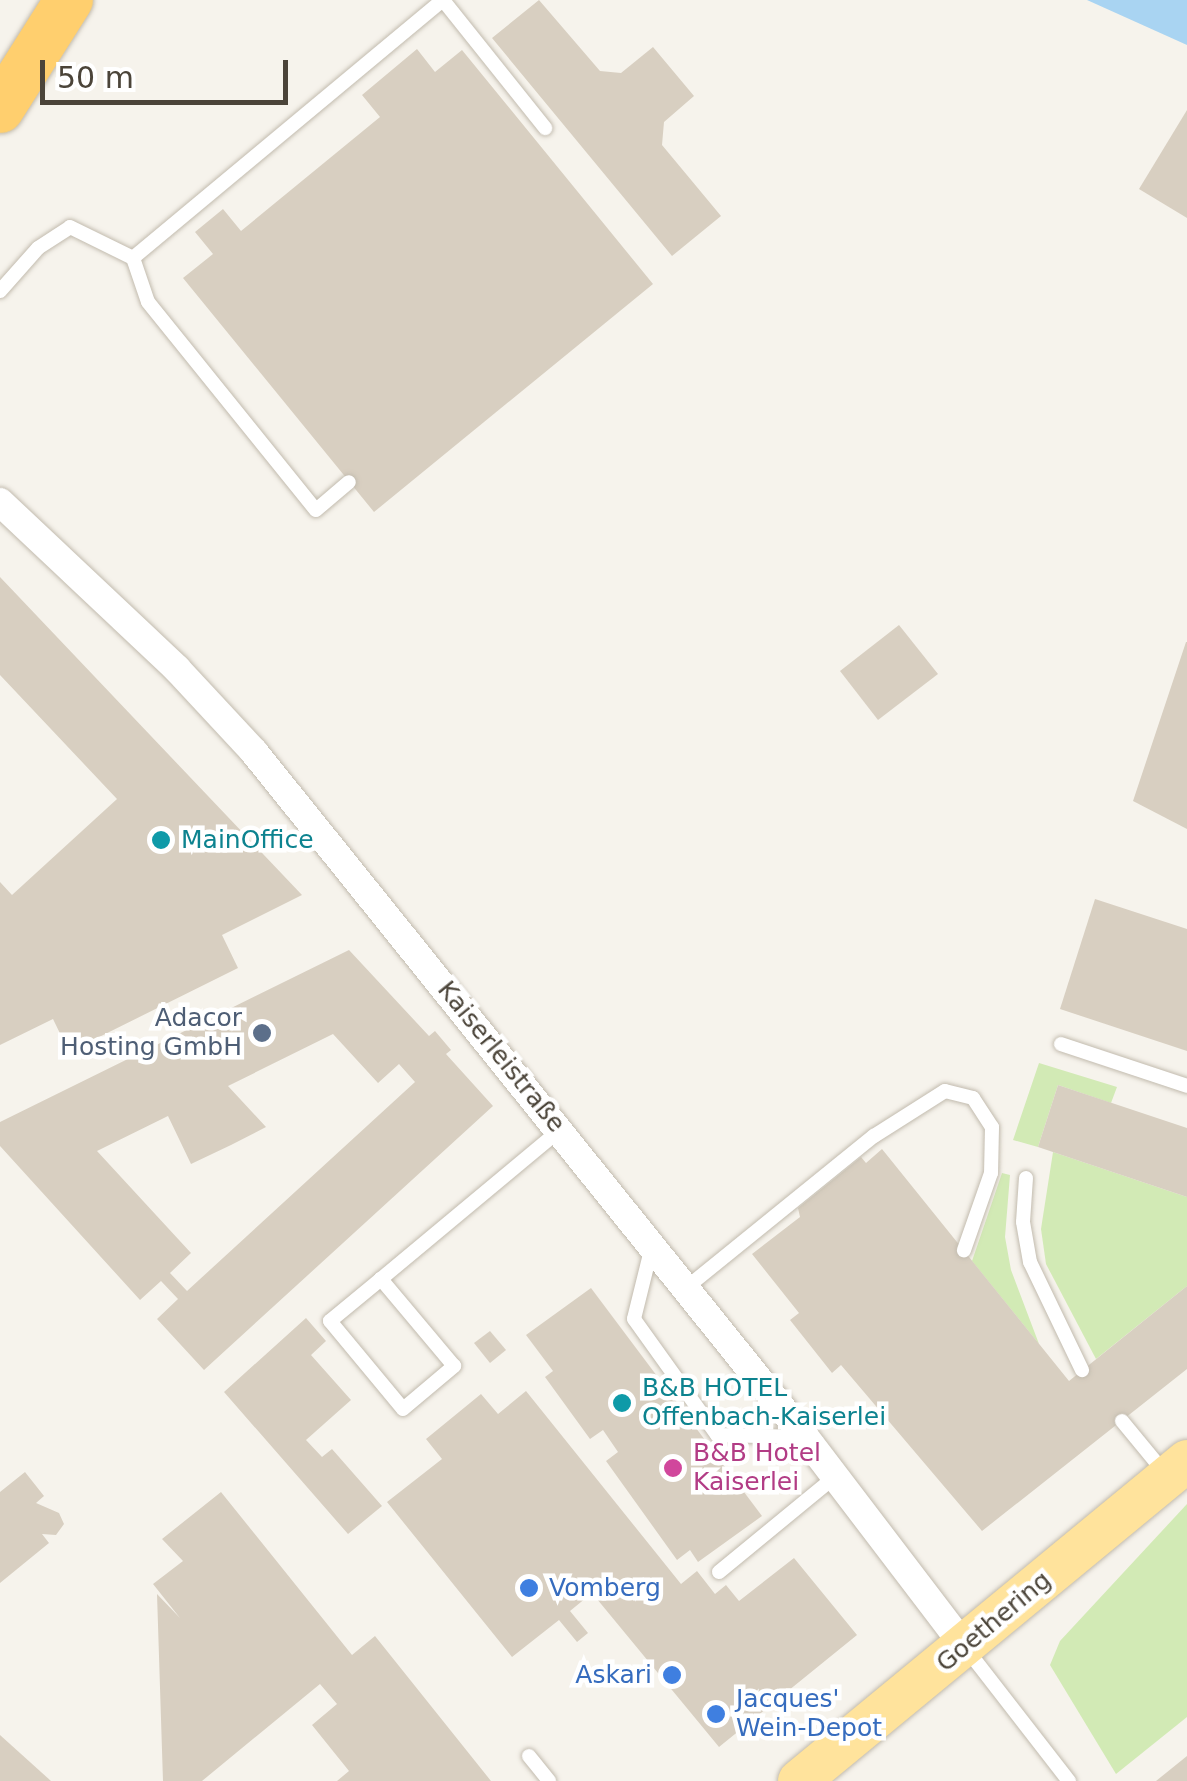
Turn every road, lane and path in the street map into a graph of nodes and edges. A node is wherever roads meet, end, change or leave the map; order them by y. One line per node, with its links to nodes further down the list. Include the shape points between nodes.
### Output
1 (66, 0): 2 (highway); 3 (highway)
2 (0, 75)
3 (0, 109)
4 (545, 128): 5 (lane, via 443,0)
5 (133, 258): 6 (lane, via 70,227 38,248); 7 (lane, via 148,302 316,510)
6 (0, 291)
7 (349, 482)
8 (0, 502): 11 (street, Kaiserleistraße, via 177,668 254,752)
9 (1061, 1044): 10 (lane)
10 (1187, 1086)
11 (560, 1130): 13 (street, Kaiserleistraße); 15 (lane)
12 (1026, 1178): 17 (lane, via 1023,1222 1030,1262)
13 (652, 1246): 16 (street, Kaiserleistraße); 19 (lane, via 634,1319 718,1435)
14 (964, 1250): 16 (lane, via 991,1174 992,1127 973,1098 945,1091 874,1136)
15 (381, 1279): 15 (lane, via 454,1366 403,1409 330,1321)
16 (686, 1288): 19 (street, Kaiserleistraße)
17 (1082, 1370)
18 (1122, 1422): 20 (lane)
19 (806, 1437): 21 (street, Kaiserleistraße)
20 (1178, 1469): 23 (main road, Goethering)
21 (836, 1476): 22 (lane); 23 (street, Kaiserleistraße)
22 (719, 1572)
23 (964, 1646): 26 (main road, Goethering); 27 (lane)
24 (529, 1756): 25 (lane)
25 (549, 1781)
26 (799, 1781)
27 (1069, 1781)

